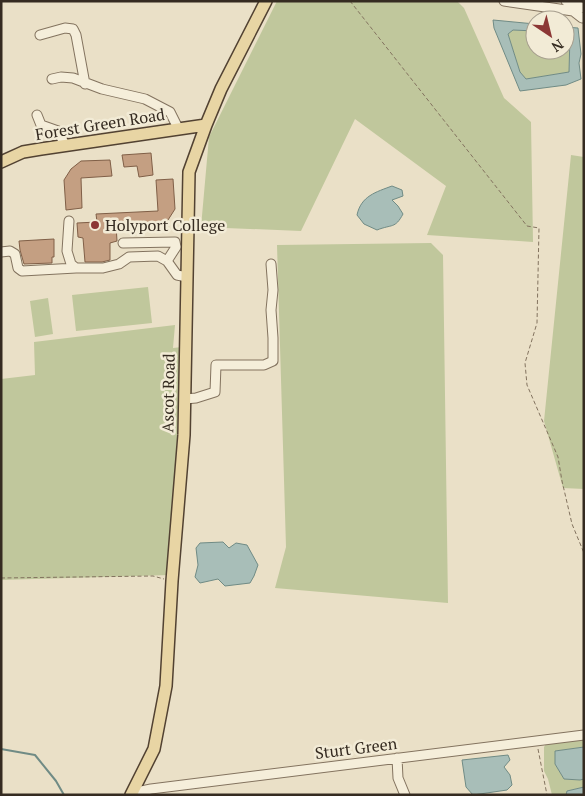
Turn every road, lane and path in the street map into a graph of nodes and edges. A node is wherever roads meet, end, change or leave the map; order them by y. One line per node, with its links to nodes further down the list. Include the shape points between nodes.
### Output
1 (266, 1): 11 (main road, Ascot Road)
2 (350, 1): 23 (path, via 527,226 539,228 537,323 525,363 527,386 558,457 572,524)
3 (504, 1): 6 (street, via 573,11)
4 (566, 1): 5 (street)
5 (584, 8)
6 (582, 18)
7 (40, 35): 9 (street, via 73,29)
8 (52, 79): 9 (street, via 74,78)
9 (85, 84): 12 (street, via 159,105 170,112)
10 (37, 114): 13 (street, via 41,125 58,131)
11 (206, 124): 12 (main road, Forest Green Road); 21 (main road, Ascot Road, via 189,172)
12 (178, 128): 13 (main road, Forest Green Road)
13 (65, 145): 14 (main road, Forest Green Road, via 23,152)
14 (1, 162)
15 (69, 221): 20 (street, via 68,258)
16 (124, 243): 18 (street, via 175,242)
17 (1, 252): 20 (street, via 15,254 18,268 22,271)
18 (167, 261): 20 (street, via 158,256 136,256 111,267); 21 (street, via 174,273)
19 (271, 264): 22 (street, via 274,290 270,310 272,361 264,365 216,365 215,392)
20 (76, 268)
21 (187, 277): 22 (main road, Ascot Road)
22 (184, 399): 25 (main road, Ascot Road)
23 (584, 553)
24 (1, 578): 25 (path, via 153,576)
25 (172, 581): 30 (main road, Ascot Road, via 166,686 154,749)
26 (584, 736): 27 (street, Sturt Green)
27 (537, 741): 28 (street, Sturt Green); 32 (path)
28 (397, 758): 29 (street, Sturt Green); 31 (street, via 398,778)
29 (153, 792): 30 (street, Sturt Green)
30 (131, 794)
31 (405, 795)
32 (547, 795)

